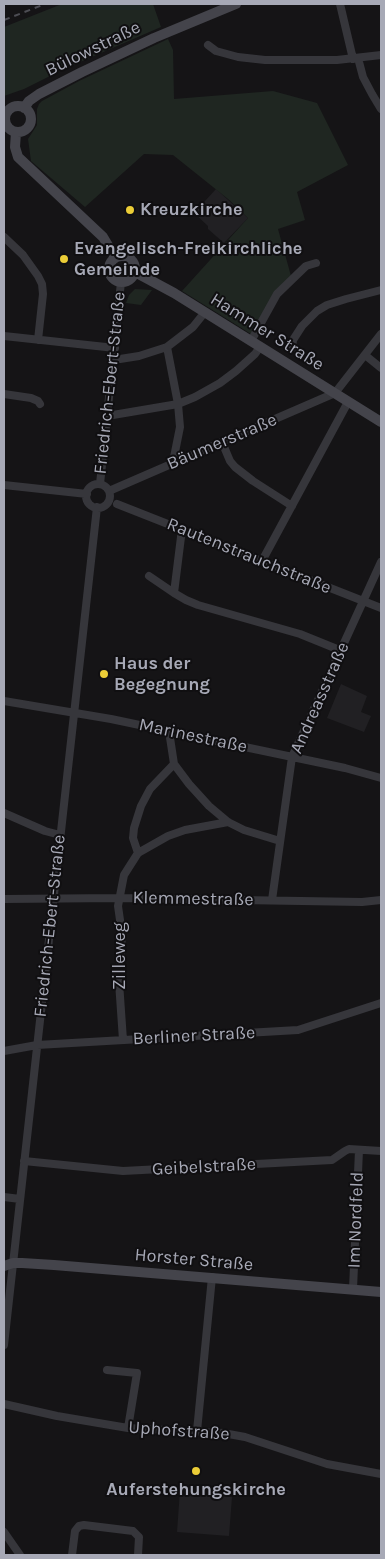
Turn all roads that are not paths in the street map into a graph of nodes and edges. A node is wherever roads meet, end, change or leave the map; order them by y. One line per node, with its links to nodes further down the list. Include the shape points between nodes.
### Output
1 (236, 4): 6 (main road, Bülowstraße, via 78,74 29,100)
2 (340, 4): 5 (street)
3 (208, 45): 5 (street, via 216,51 256,59)
4 (381, 55): 5 (street)
5 (356, 59): 7 (street)
6 (24, 108): 8 (main road, via 14,107); 9 (main road, via 30,115 30,125)
7 (381, 109)
8 (5, 113): 9 (main road, via 6,124)
9 (16, 132): 11 (main road, via 18,157 103,237)
10 (4, 237): 19 (street, via 23,255 42,284)
11 (115, 257): 13 (main road, via 131,260); 14 (main road, via 108,266 109,274)
12 (316, 263): 21 (street, via 306,266 278,294)
13 (135, 272): 14 (main road, via 130,280); 16 (main road, Hammer Straße)
14 (121, 282): 22 (street, Friedrich-Ebert-Straße)
15 (381, 290): 23 (street, via 327,305 317,311 302,326)
16 (205, 312): 20 (street, via 193,327); 21 (main road, Hammer Straße)
17 (381, 334): 24 (street)
18 (4, 336): 19 (street)
19 (38, 340): 22 (street)
20 (167, 347): 25 (street, via 140,356); 31 (street)
21 (255, 347): 27 (main road, Hammer Straße); 31 (street, via 220,383)
22 (115, 348): 25 (street, Friedrich-Ebert-Straße)
23 (292, 348)
24 (365, 354): 26 (street); 27 (street)
25 (114, 359): 32 (street, Friedrich-Ebert-Straße)
26 (381, 368)
27 (335, 393): 29 (main road, Hammer Straße); 34 (street, Bäumerstraße)
28 (4, 394): 30 (street, via 30,398)
29 (348, 402): 33 (main road, Hammer Straße); 41 (street)
30 (40, 404)
31 (178, 404): 32 (street); 35 (street, via 180,427)
32 (107, 416): 36 (street, Friedrich-Ebert-Straße)
33 (381, 422)
34 (222, 442): 35 (street, Bäumerstraße); 41 (street, via 235,467)
35 (174, 462): 38 (street, Bäumerstraße)
36 (100, 484): 38 (street); 39 (street, via 90,488)
37 (4, 485): 39 (street)
38 (109, 491): 42 (street, via 107,504)
39 (87, 494): 42 (street, via 89,503)
40 (118, 504): 43 (street, Rautenstrauchstraße)
41 (292, 506): 44 (street)
42 (97, 508): 52 (street, Friedrich-Ebert-Straße)
43 (182, 529): 44 (street, Rautenstrauchstraße); 47 (street)
44 (262, 561): 48 (street, Rautenstrauchstraße)
45 (381, 562): 48 (street, Andreasstraße)
46 (149, 576): 47 (street)
47 (174, 593): 50 (street, via 198,605 300,634)
48 (363, 601): 49 (street, Rautenstrauchstraße); 50 (street, Andreasstraße)
49 (381, 608)
50 (342, 651): 54 (street, Andreasstraße)
51 (4, 700): 52 (street, Marinestraße)
52 (74, 712): 53 (street, Marinestraße); 59 (street, Friedrich-Ebert-Straße)
53 (169, 731): 54 (street, Marinestraße); 55 (street)
54 (292, 758): 56 (street, Marinestraße); 60 (street, Andreasstraße)
55 (174, 764): 58 (street, via 209,806); 61 (street, via 150,789 140,806 133,838)
56 (381, 778)
57 (4, 813): 59 (street)
58 (228, 822): 60 (street); 61 (street, Zilleweg, via 185,830)
59 (60, 834): 63 (street, Friedrich-Ebert-Straße)
60 (280, 841): 65 (street, Andreasstraße)
61 (138, 853): 64 (street, Zilleweg, via 124,875)
62 (4, 898): 63 (street, Klemmestraße)
63 (53, 898): 64 (street, Klemmestraße); 69 (street, Friedrich-Ebert-Straße)
64 (118, 898): 65 (street, Klemmestraße); 68 (street, Zilleweg, via 122,934 119,989)
65 (272, 900): 66 (street, Klemmestraße)
66 (381, 900)
67 (381, 1003): 68 (street, Berliner Straße, via 298,1030)
68 (124, 1040): 69 (street, Berliner Straße)
69 (37, 1045): 70 (street, Berliner Straße); 73 (street, Friedrich-Ebert-Straße)
70 (4, 1051)
71 (359, 1150): 72 (street, Geibelstraße); 73 (street, Geibelstraße, via 349,1149 332,1160 123,1171); 78 (street, Im Nordfeld)
72 (381, 1152)
73 (24, 1161): 75 (street, Friedrich-Ebert-Straße)
74 (4, 1197): 75 (street)
75 (20, 1199): 76 (street, Friedrich-Ebert-Straße)
76 (8, 1264): 77 (main road, Horster Straße); 80 (street, Friedrich-Ebert-Straße)
77 (212, 1277): 78 (main road, Horster Straße); 84 (street)
78 (353, 1289): 79 (main road, Horster Straße)
79 (381, 1292)
80 (4, 1345)
81 (107, 1370): 83 (street, via 136,1373)
82 (4, 1404): 83 (street, Uphofstraße)
83 (128, 1428): 84 (street, Uphofstraße)
84 (197, 1431): 85 (street, Uphofstraße, via 245,1437 327,1464)
85 (381, 1474)
86 (4, 1532): 87 (street)
87 (20, 1555)
88 (72, 1555): 89 (street, via 75,1531 84,1525 133,1531 139,1537)
89 (138, 1555)

